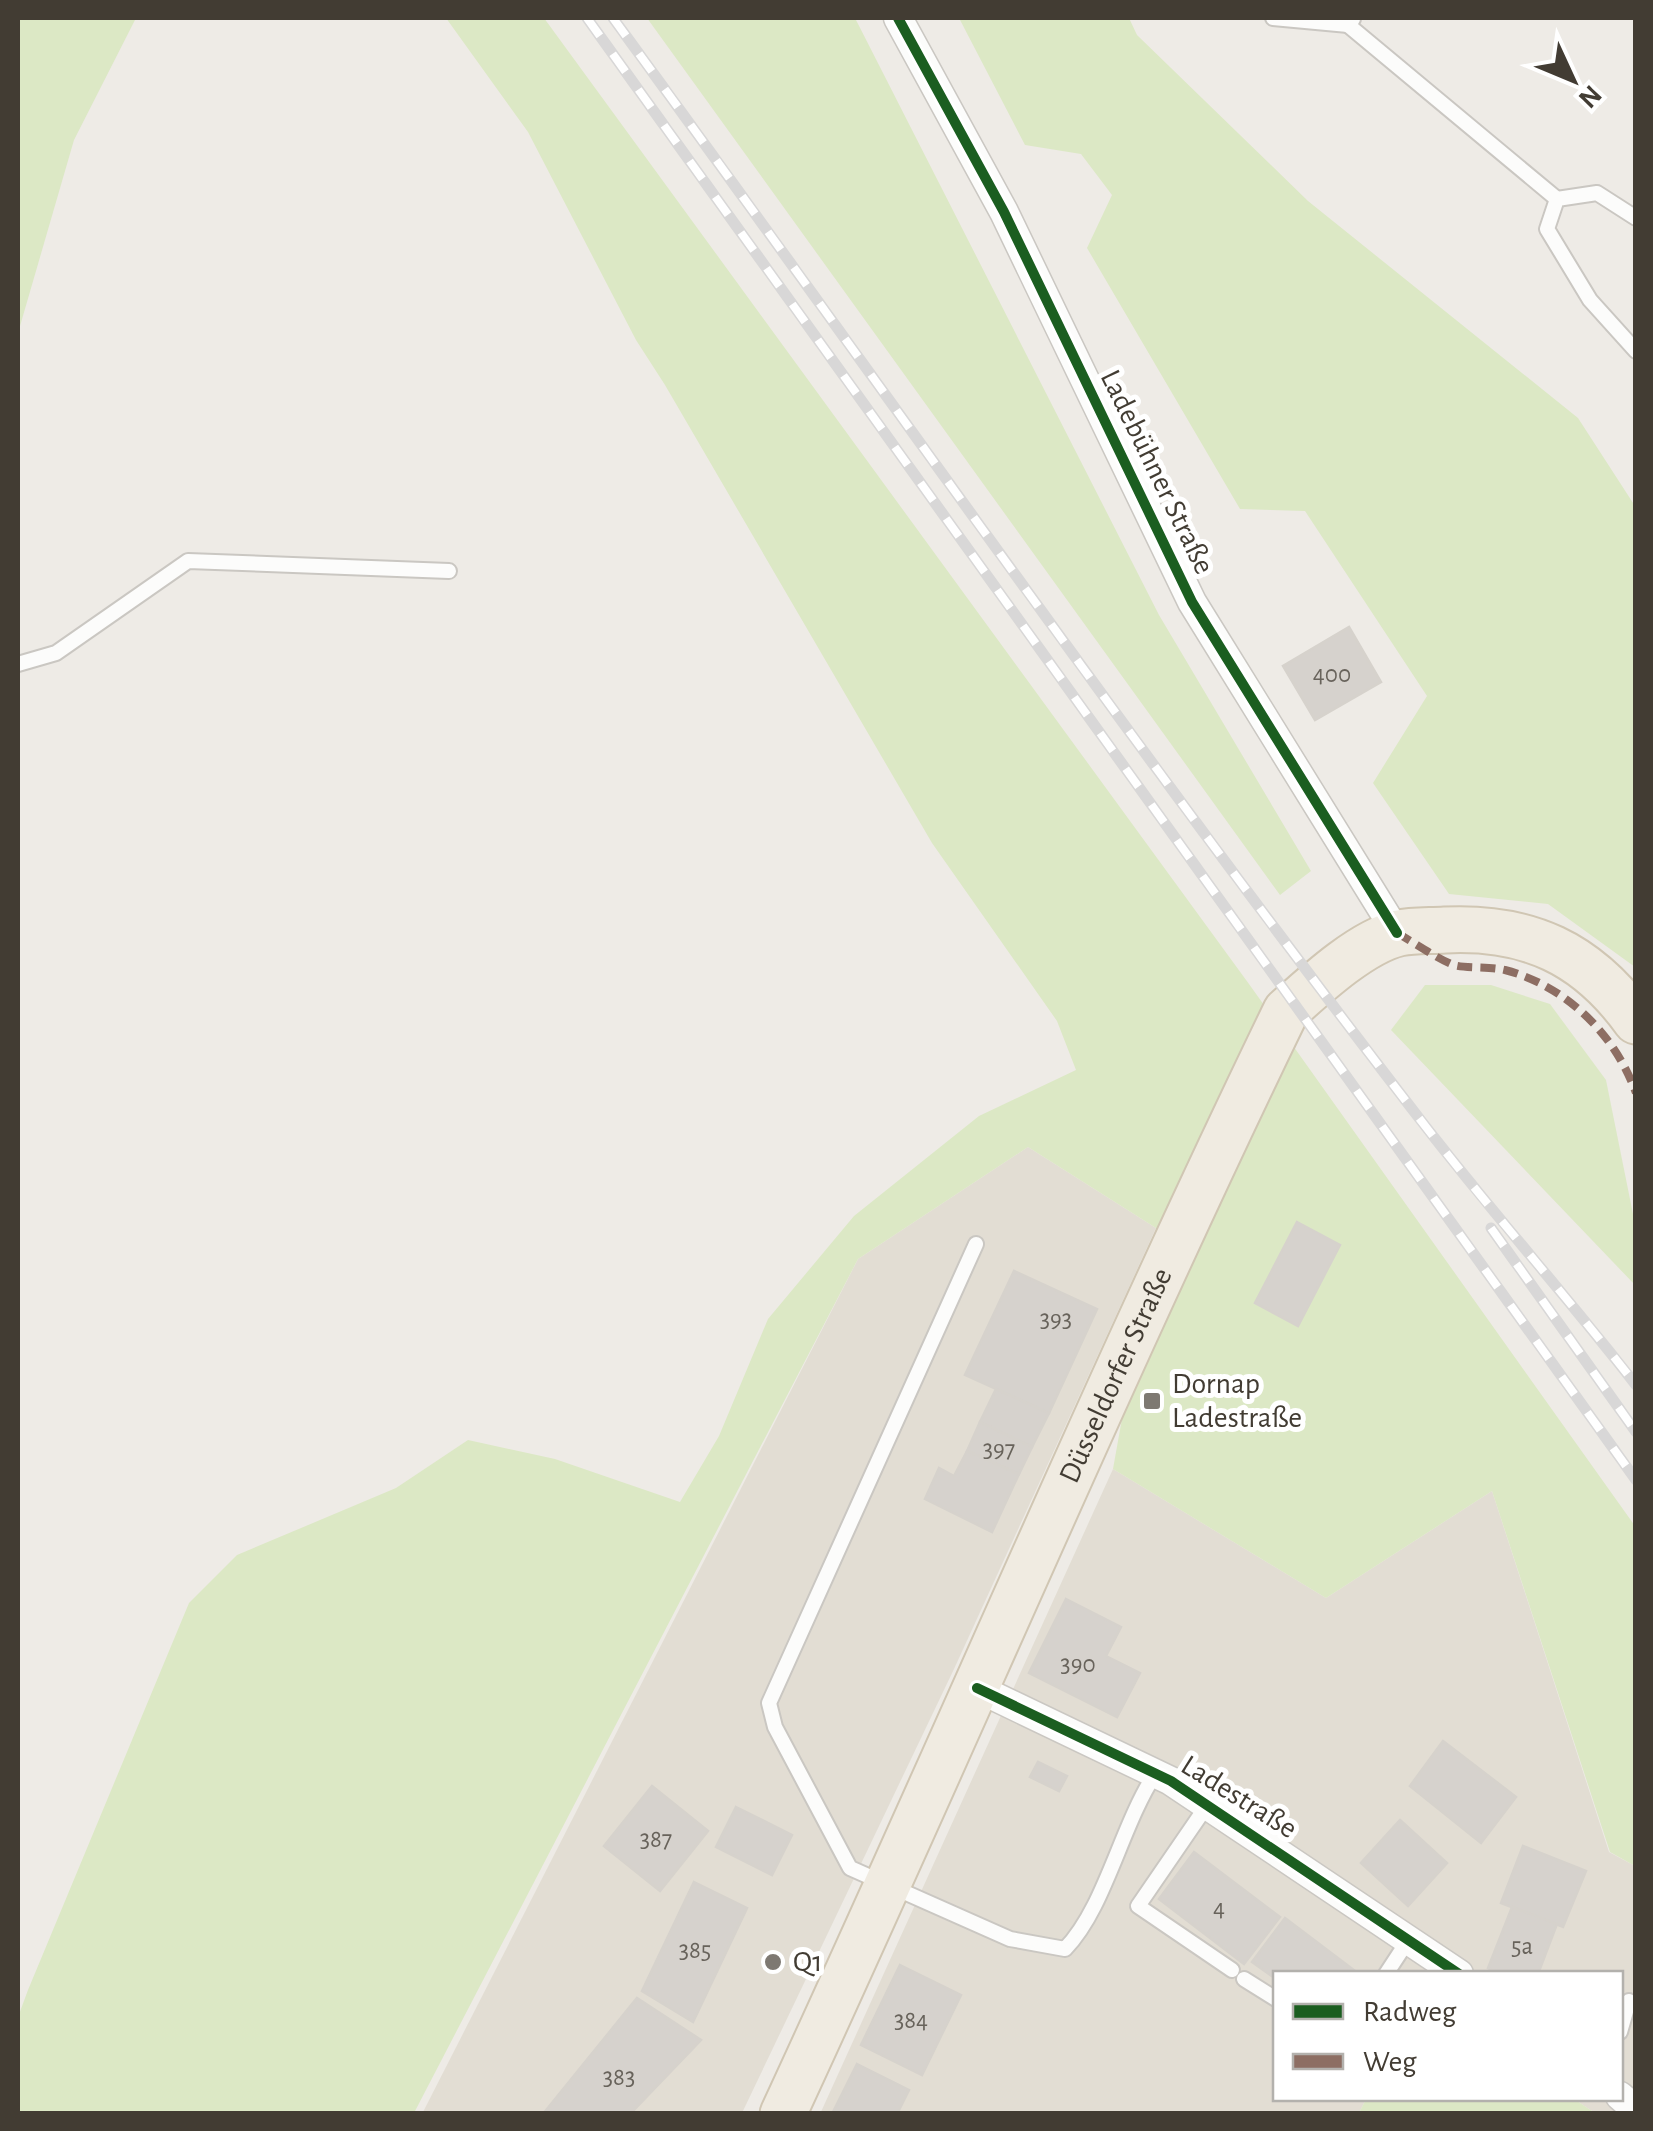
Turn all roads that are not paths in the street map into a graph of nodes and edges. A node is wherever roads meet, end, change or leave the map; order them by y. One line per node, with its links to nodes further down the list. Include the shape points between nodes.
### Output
1 (898, 18): 9 (street, Ladebühner Straße, via 1004,212 1192,602)
2 (1273, 18): 3 (lane)
3 (1351, 21): 4 (lane)
4 (1557, 199): 5 (lane, via 1597,193); 6 (lane, via 1547,230 1590,300)
5 (1636, 218)
6 (1636, 350)
7 (448, 571): 8 (lane, via 188,560 56,653)
8 (18, 664)
9 (1397, 933): 10 (main road, Düsseldorfer Straße, via 1531,937 1587,969); 12 (main road, Düsseldorfer Straße, via 1346,960 1286,1011)
10 (1636, 1021)
11 (976, 1244): 15 (lane, via 770,1703 783,1744 850,1868)
12 (978, 1688): 13 (street, Ladestraße); 15 (main road, Düsseldorfer Straße)
13 (1156, 1774): 14 (street, Ladestraße); 15 (lane, via 1136,1804 1082,1932 1065,1949 1010,1939)
14 (1208, 1804): 16 (street, Ladestraße); 19 (lane, via 1138,1906)
15 (888, 1887): 22 (main road, Düsseldorfer Straße)
16 (1409, 1939): 17 (lane); 18 (street, Ladestraße)
17 (1388, 1971)
18 (1456, 1971)
19 (1273, 1997)
20 (1629, 2000): 21 (lane)
21 (1623, 2021)
22 (783, 2114)

